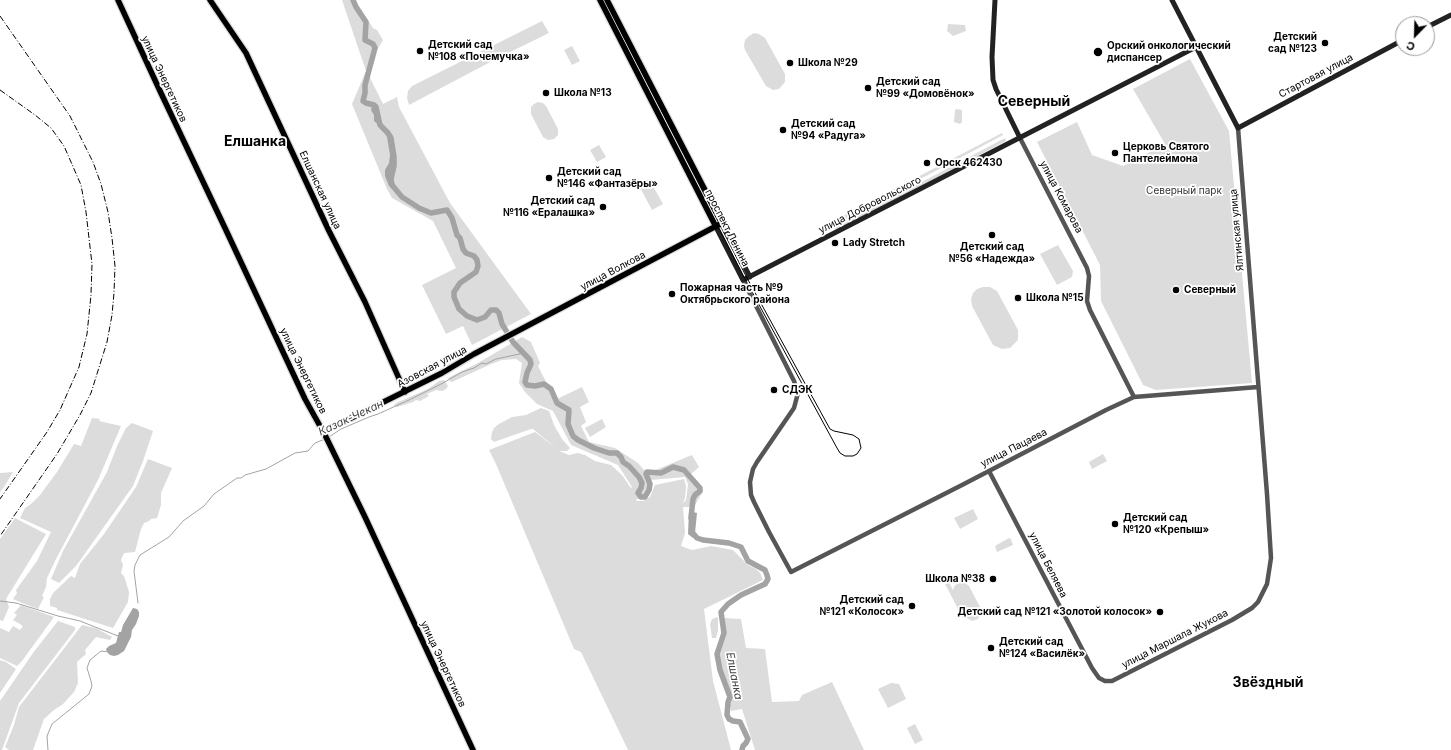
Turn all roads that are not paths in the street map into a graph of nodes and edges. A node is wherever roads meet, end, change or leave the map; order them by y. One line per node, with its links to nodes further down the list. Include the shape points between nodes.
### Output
1 (118, 0): 21 (main road, улица Энергетиков, via 305,399)
2 (210, 0): 19 (main road, Елшанская улица, via 246,53 365,302)
3 (600, 0): 14 (main road, проспект Ленина)
4 (607, 0): 13 (main road, проспект Ленина)
5 (995, 0): 12 (main road, улица Комарова, via 993,80)
6 (1172, 0): 10 (main road, Ялтинская улица)
7 (1451, 15): 8 (main road)
8 (1435, 24)
9 (1395, 44): 11 (main road, Стартовая улица)
10 (1196, 47): 11 (main road, Ялтинская улица); 12 (main road, улица Добровольского)
11 (1238, 128): 18 (street, Ялтинская улица)
12 (1020, 138): 15 (main road, улица Добровольского); 20 (street, улица Комарова, via 1087,268 1087,301 1090,310)
13 (722, 223): 14 (main road, улица Волкова); 15 (main road, проспект Ленина)
14 (716, 227): 16 (main road, проспект Ленина); 17 (main road, улица Волкова)
15 (750, 277): 16 (main road, улица Добровольского)
16 (743, 280): 23 (street, проспект Ленина, via 798,393 794,408 757,462 750,482 754,502)
17 (505, 338): 19 (main road, Азовская улица)
18 (1258, 387): 20 (street, улица Пацаева); 24 (street, Ялтинская улица, via 1271,558 1270,574)
19 (405, 392): 21 (main road, Азовская улица)
20 (1134, 397): 22 (street, улица Пацаева)
21 (324, 434): 26 (main road, улица Энергетиков)
22 (989, 471): 23 (street, улица Пацаева); 25 (street, улица Беляева)
23 (791, 572)
24 (1263, 593): 25 (street, улица Маршала Жукова, via 1255,605 1243,614 1112,680 1098,678)
25 (1092, 668)
26 (473, 750)

